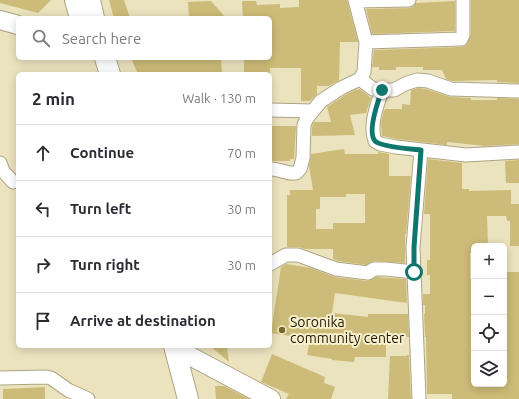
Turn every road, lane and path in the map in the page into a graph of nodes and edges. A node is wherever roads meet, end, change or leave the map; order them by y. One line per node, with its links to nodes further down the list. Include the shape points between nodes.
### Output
1 (75, 0): 6 (main road)
2 (90, 0): 7 (main road)
3 (355, 0): 4 (street); 10 (street)
4 (409, 0)
5 (463, 0): 10 (street, via 461,39)
6 (79, 16)
7 (94, 16)
8 (0, 20): 9 (main road)
9 (16, 24)
10 (366, 42): 15 (street, via 364,72)
11 (96, 60): 13 (main road)
12 (106, 60): 14 (main road)
13 (99, 72)
14 (109, 72)
15 (360, 79): 16 (street, via 373,89); 19 (street, via 321,101)
16 (382, 90): 17 (street, via 394,90 418,80 451,89); 20 (street, via 373,124 372,135 375,141)
17 (519, 91)
18 (272, 110): 19 (street)
19 (313, 111): 23 (street, via 304,125 304,158 300,169 296,173 286,174)
20 (421, 150): 21 (street, via 466,155); 26 (street)
21 (519, 152)
22 (0, 163): 24 (street)
23 (272, 169)
24 (13, 182)
25 (272, 263): 26 (street, via 286,255 298,255 336,269 368,273 374,269)
26 (414, 272): 33 (street)
27 (181, 351): 30 (main road); 31 (main road); 32 (main road)
28 (0, 378): 29 (street, via 51,378 68,390)
29 (88, 399)
30 (188, 399)
31 (199, 399)
32 (271, 399)
33 (419, 399)

